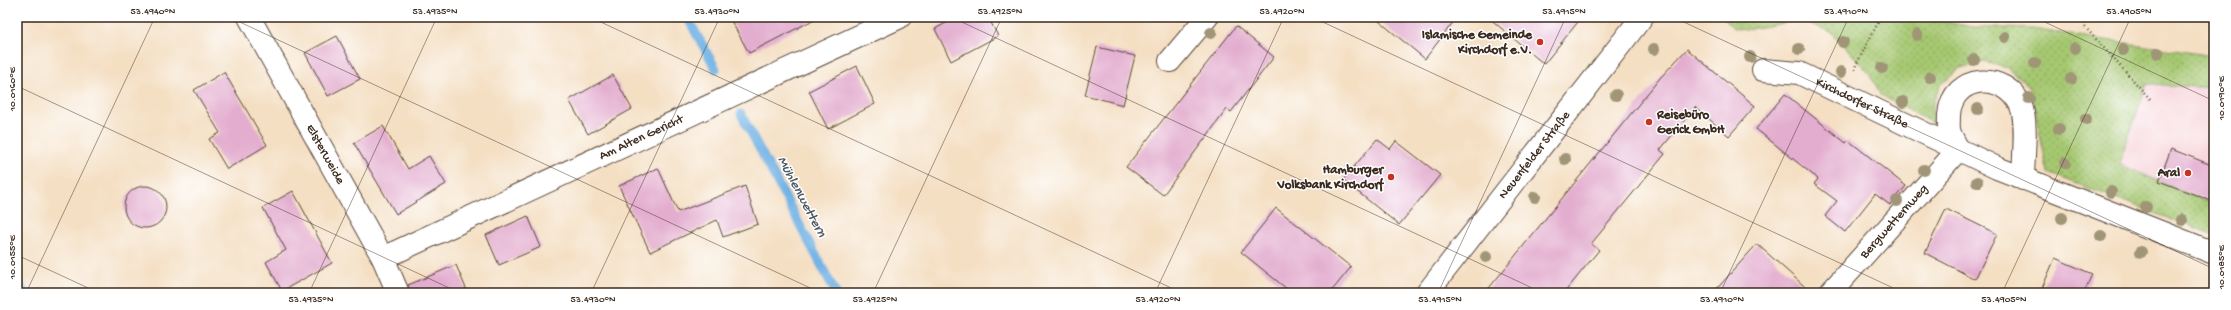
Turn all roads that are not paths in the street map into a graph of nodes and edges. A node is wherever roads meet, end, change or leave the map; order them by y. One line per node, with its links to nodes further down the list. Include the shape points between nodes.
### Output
1 (249, 17): 10 (street, Elsterweide)
2 (900, 17): 10 (street, Am Alten Gericht)
3 (1207, 17): 5 (street)
4 (1642, 17): 12 (street, Neuenfelder Straße)
5 (1170, 61)
6 (1763, 70): 7 (street, Kirchdorfer Straße, via 1799,73)
7 (1958, 150): 8 (street, Kirchdorfer Straße); 8 (street, via 1950,132 1949,111 1952,98 1961,88 1975,82 1995,84 2015,96 2021,106 2024,120); 13 (street, Bergwetternweg)
8 (2023, 179): 9 (street, Kirchdorfer Straße)
9 (2214, 253)
10 (383, 258): 11 (street, Elsterweide)
11 (398, 293)
12 (1427, 293)
13 (1830, 293)

